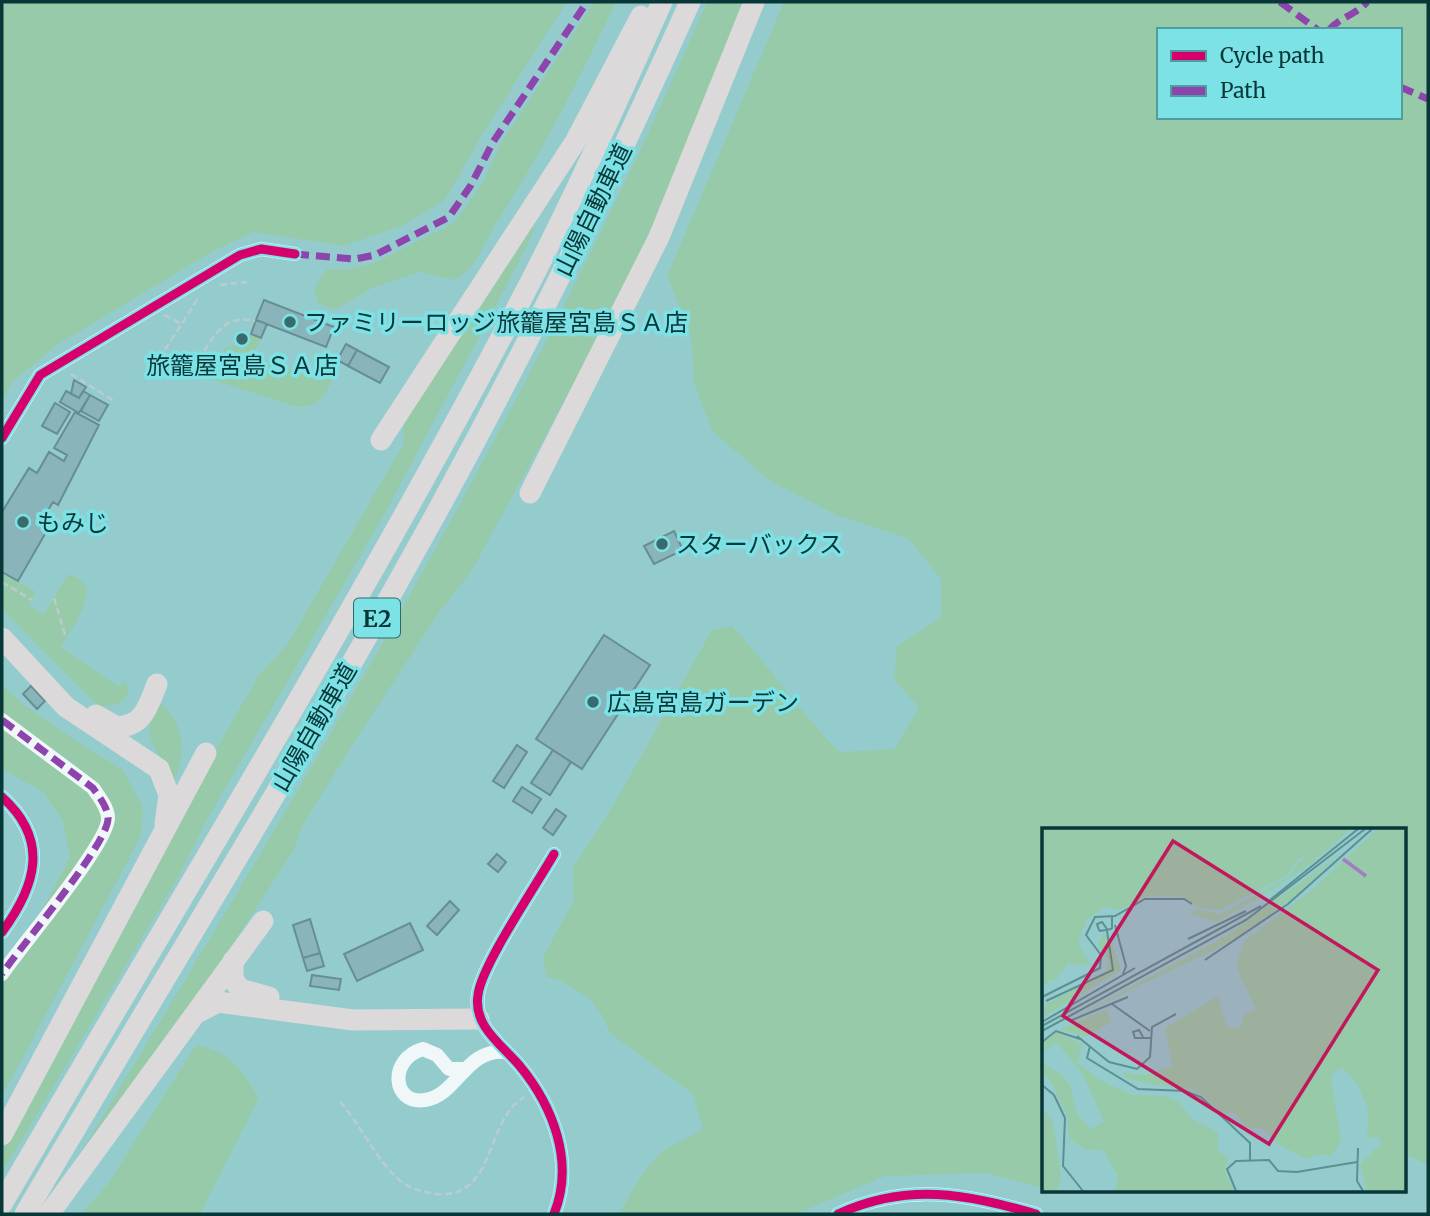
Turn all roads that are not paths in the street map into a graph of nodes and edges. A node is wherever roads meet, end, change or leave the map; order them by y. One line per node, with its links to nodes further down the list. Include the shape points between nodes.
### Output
1 (647, 2): 7 (highway, via 575,142)
2 (662, 2): 26 (highway, 山陽自動車道 / E2, via 594,154 513,317 409,508)
3 (690, 2): 27 (highway, 山陽自動車道 / E2, via 604,191 434,518)
4 (754, 2): 8 (highway, via 659,237)
5 (295, 254): 6 (street, via 261,249 240,255 55,365 40,375)
6 (2, 438)
7 (381, 440)
8 (530, 493)
9 (2, 629): 11 (highway, via 74,699 117,727 128,726 144,715)
10 (2, 638): 15 (highway, via 66,707 159,769 169,795)
11 (157, 684)
12 (2, 720): 20 (street, via 93,788 108,818 106,831 86,863)
13 (206, 754): 15 (highway)
14 (2, 797): 18 (street, via 26,826 33,864 30,886)
15 (158, 849): 25 (highway)
16 (554, 854): 22 (street, via 482,979)
17 (263, 921): 19 (highway)
18 (2, 932)
19 (233, 961): 21 (highway); 22 (highway, via 233,979 245,992 375,1013 454,1013)
20 (2, 974)
21 (198, 1012): 22 (highway, via 218,1002 363,1021); 28 (highway)
22 (479, 1018): 23 (street)
23 (506, 1052): 24 (street, via 486,1053); 29 (street, via 549,1110 561,1152 562,1181)
24 (465, 1069): 24 (street, via 427,1100 407,1095 398,1078 405,1058 423,1049 437,1055 449,1069)
25 (2, 1135)
26 (2, 1204)
27 (25, 1214)
28 (50, 1214)
29 (554, 1214)
30 (838, 1214): 31 (street, via 875,1200 940,1193 975,1197)
31 (1036, 1214)

